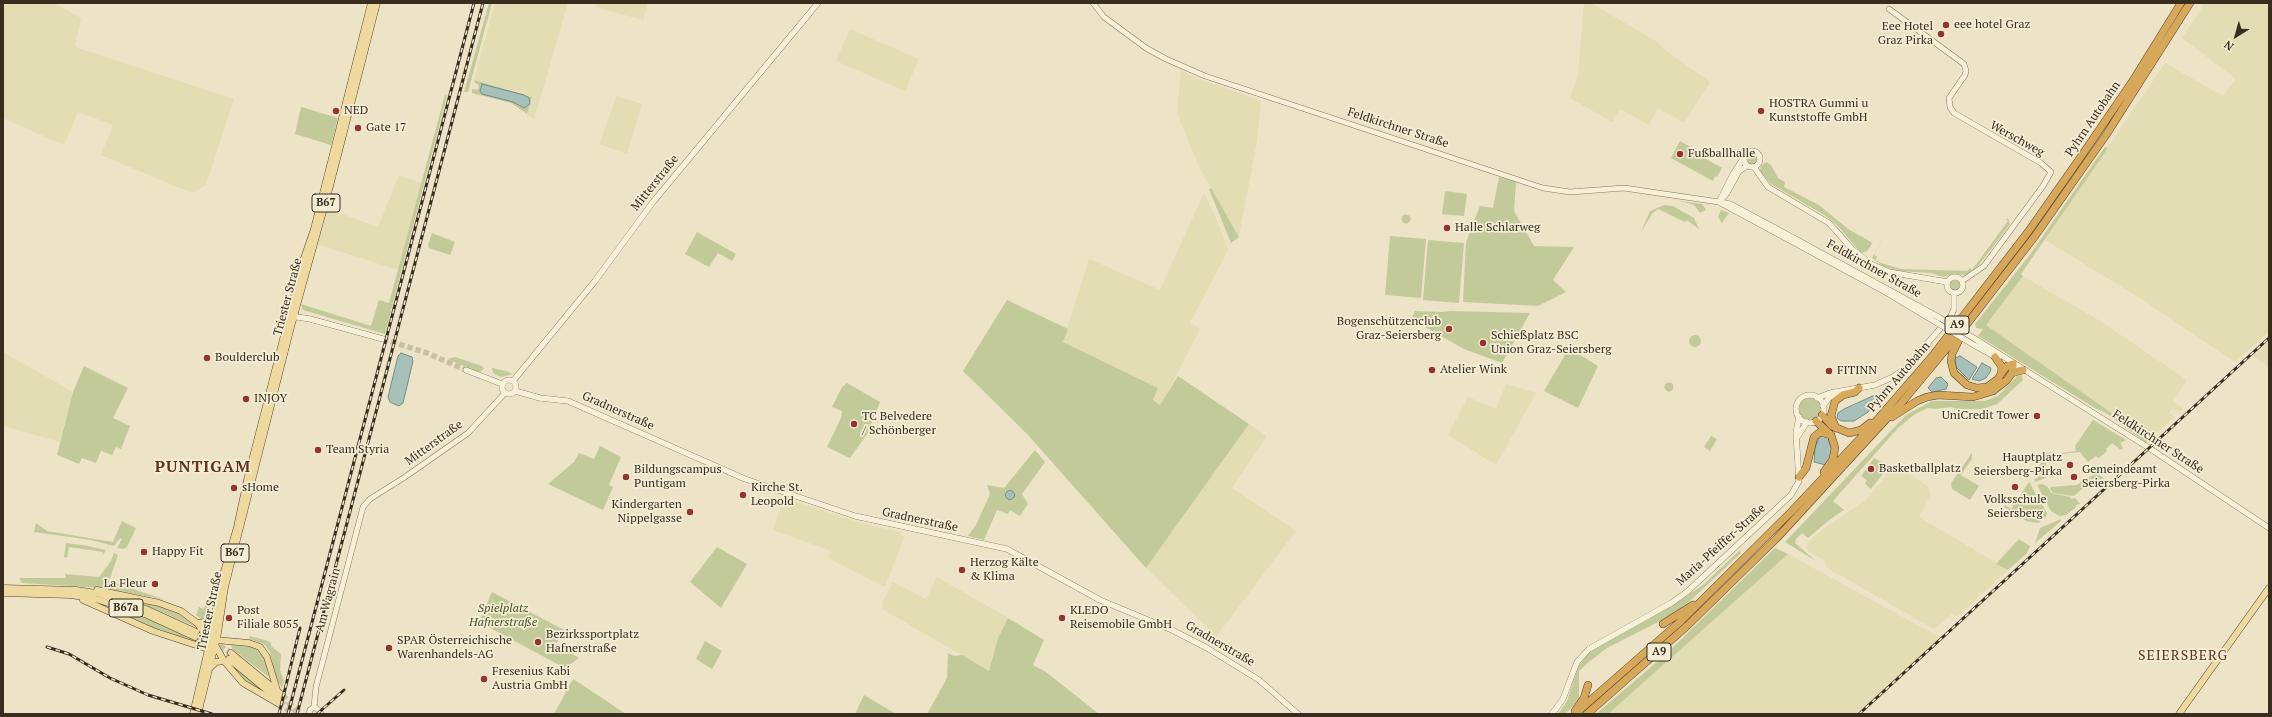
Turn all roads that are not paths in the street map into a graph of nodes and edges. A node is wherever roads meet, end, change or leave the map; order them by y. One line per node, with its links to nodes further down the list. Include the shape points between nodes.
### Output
1 (371, 3): 17 (main road, Triester Straße / B67)
2 (377, 3): 17 (main road, Triester Straße / B67, via 329,190)
3 (818, 3): 27 (main road, Mitterstraße, via 653,202 595,281)
4 (1093, 3): 13 (street, Feldkirchner Straße, via 1104,17 1146,48 1194,71 1264,97 1537,186 1564,192 1624,188)
5 (2175, 3): 9 (highway)
6 (2181, 3): 9 (highway, Pyhrn Autobahn / A9)
7 (2190, 3): 18 (highway, Pyhrn Autobahn / A9, via 2099,146 2035,236)
8 (1889, 9): 14 (street, Werschweg, via 1964,64 1966,71 1950,98 1949,105 1954,113 2041,163 2050,172 2043,186 1984,266)
9 (2160, 37): 35 (highway, Pyhrn Autobahn / A9, via 2100,131 2028,232 1934,354)
10 (1743, 159): 11 (main road); 12 (main road, via 1748,152 1756,152 1760,160); 13 (main road)
11 (1747, 166): 12 (main road); 13 (main road, via 1739,171 1728,193)
12 (1754, 167): 15 (main road, via 1768,187 1829,223 1853,250 1871,264 1889,272)
13 (1720, 202): 20 (main road, Feldkirchner Straße, bridge)
14 (1962, 281): 15 (main road, via 1954,277); 16 (main road, via 1962,289)
15 (1947, 282): 16 (main road, via 1948,290)
16 (1954, 293): 29 (main road, via 1954,309 1951,316 1906,368 1882,383)
17 (292, 316): 19 (main road); 54 (main road, Triester Straße / B67); 59 (main road, Triester Straße / B67)
18 (1967, 324): 26 (highway, via 1952,354 1954,374 1961,382 1977,388 1991,385); 40 (highway, Pyhrn Autobahn / A9)
19 (383, 339)
20 (1975, 342): 21 (main road, Feldkirchner Straße); 22 (main road, Feldkirchner Straße)
21 (1995, 357): 22 (main road, Feldkirchner Straße); 26 (highway, via 2002,367)
22 (2013, 364): 24 (main road, Feldkirchner Straße); 25 (highway); 26 (highway, via 2007,366)
23 (466, 370): 28 (main road)
24 (2023, 370): 25 (highway); 47 (main road, Feldkirchner Straße, via 2153,451)
25 (2012, 373): 40 (highway, via 1999,388 1988,394 1973,397 1927,397)
26 (2001, 374)
27 (513, 380): 28 (main road, via 506,380); 30 (main road, via 516,385)
28 (502, 384): 32 (main road)
29 (1859, 388): 31 (main road); 41 (highway, via 1835,401 1831,416)
30 (515, 391): 32 (main road); 70 (main road, Gradnerstraße, via 540,398 568,401 745,479 855,516 1007,549 1100,600 1172,630 1213,652 1259,680)
31 (1840, 392): 33 (main road); 34 (main road, via 1829,398)
32 (505, 393): 46 (street, Mitterstraße, via 468,433)
33 (1817, 398): 34 (main road); 37 (main road, via 1808,396 1799,401 1796,408)
34 (1823, 406): 36 (main road)
35 (1882, 414): 41 (highway, via 1861,430 1849,433); 45 (highway, Pyhrn Autobahn / A9)
36 (1822, 415): 38 (main road); 41 (highway)
37 (1799, 417): 39 (main road); 43 (main road, Maria-Pfeiffer-Straße)
38 (1816, 421): 39 (main road); 42 (highway)
39 (1807, 422): 43 (main road)
40 (1884, 423): 73 (highway, Pyhrn Autobahn / A9, via 1811,503 1733,582)
41 (1836, 429)
42 (1831, 435): 44 (highway, via 1822,432 1814,437 1806,468); 45 (highway, via 1835,444 1835,454)
43 (1796, 438): 44 (main road, Maria-Pfeiffer-Straße)
44 (1799, 477): 71 (main road, Maria-Pfeiffer-Straße, via 1797,487 1791,495 1688,591 1589,649 1577,662 1563,699)
45 (1811, 490): 53 (highway, Pyhrn Autobahn / A9)
46 (368, 501): 65 (street, Am Wagrain, via 360,512 316,687)
47 (2269, 528)
48 (3, 588): 50 (main road, B67a)
49 (2269, 588): 74 (main road)
50 (76, 590): 55 (main road, via 116,593 159,603 181,611); 57 (main road, B67a, via 120,600)
51 (3, 593): 52 (main road, B67a)
52 (70, 595): 57 (main road, B67a, via 113,604); 59 (main road, via 154,631)
53 (1702, 600): 56 (highway); 72 (highway, Pyhrn Autobahn / A9)
54 (214, 609): 55 (main road, via 208,621); 59 (main road, Triester Straße / B67)
55 (196, 623): 59 (main road)
56 (1663, 624)
57 (180, 626): 58 (main road, B67a)
58 (196, 634)
59 (212, 644): 60 (main road); 61 (main road, Triester Straße / B67); 63 (main road, via 249,643 260,647 267,657); 66 (main road, Triester Straße / B67)
60 (228, 657): 61 (main road, via 216,662); 63 (main road); 64 (main road); 64 (main road, via 243,683)
61 (210, 669): 67 (main road, Triester Straße / B67)
62 (1588, 685): 72 (highway)
63 (277, 690): 64 (main road)
64 (280, 700)
65 (314, 707): 68 (street); 69 (street)
66 (193, 714)
67 (198, 714)
68 (309, 714)
69 (320, 714)
70 (1298, 714)
71 (1552, 714)
72 (1574, 714)
73 (1588, 714)
74 (2179, 714)

